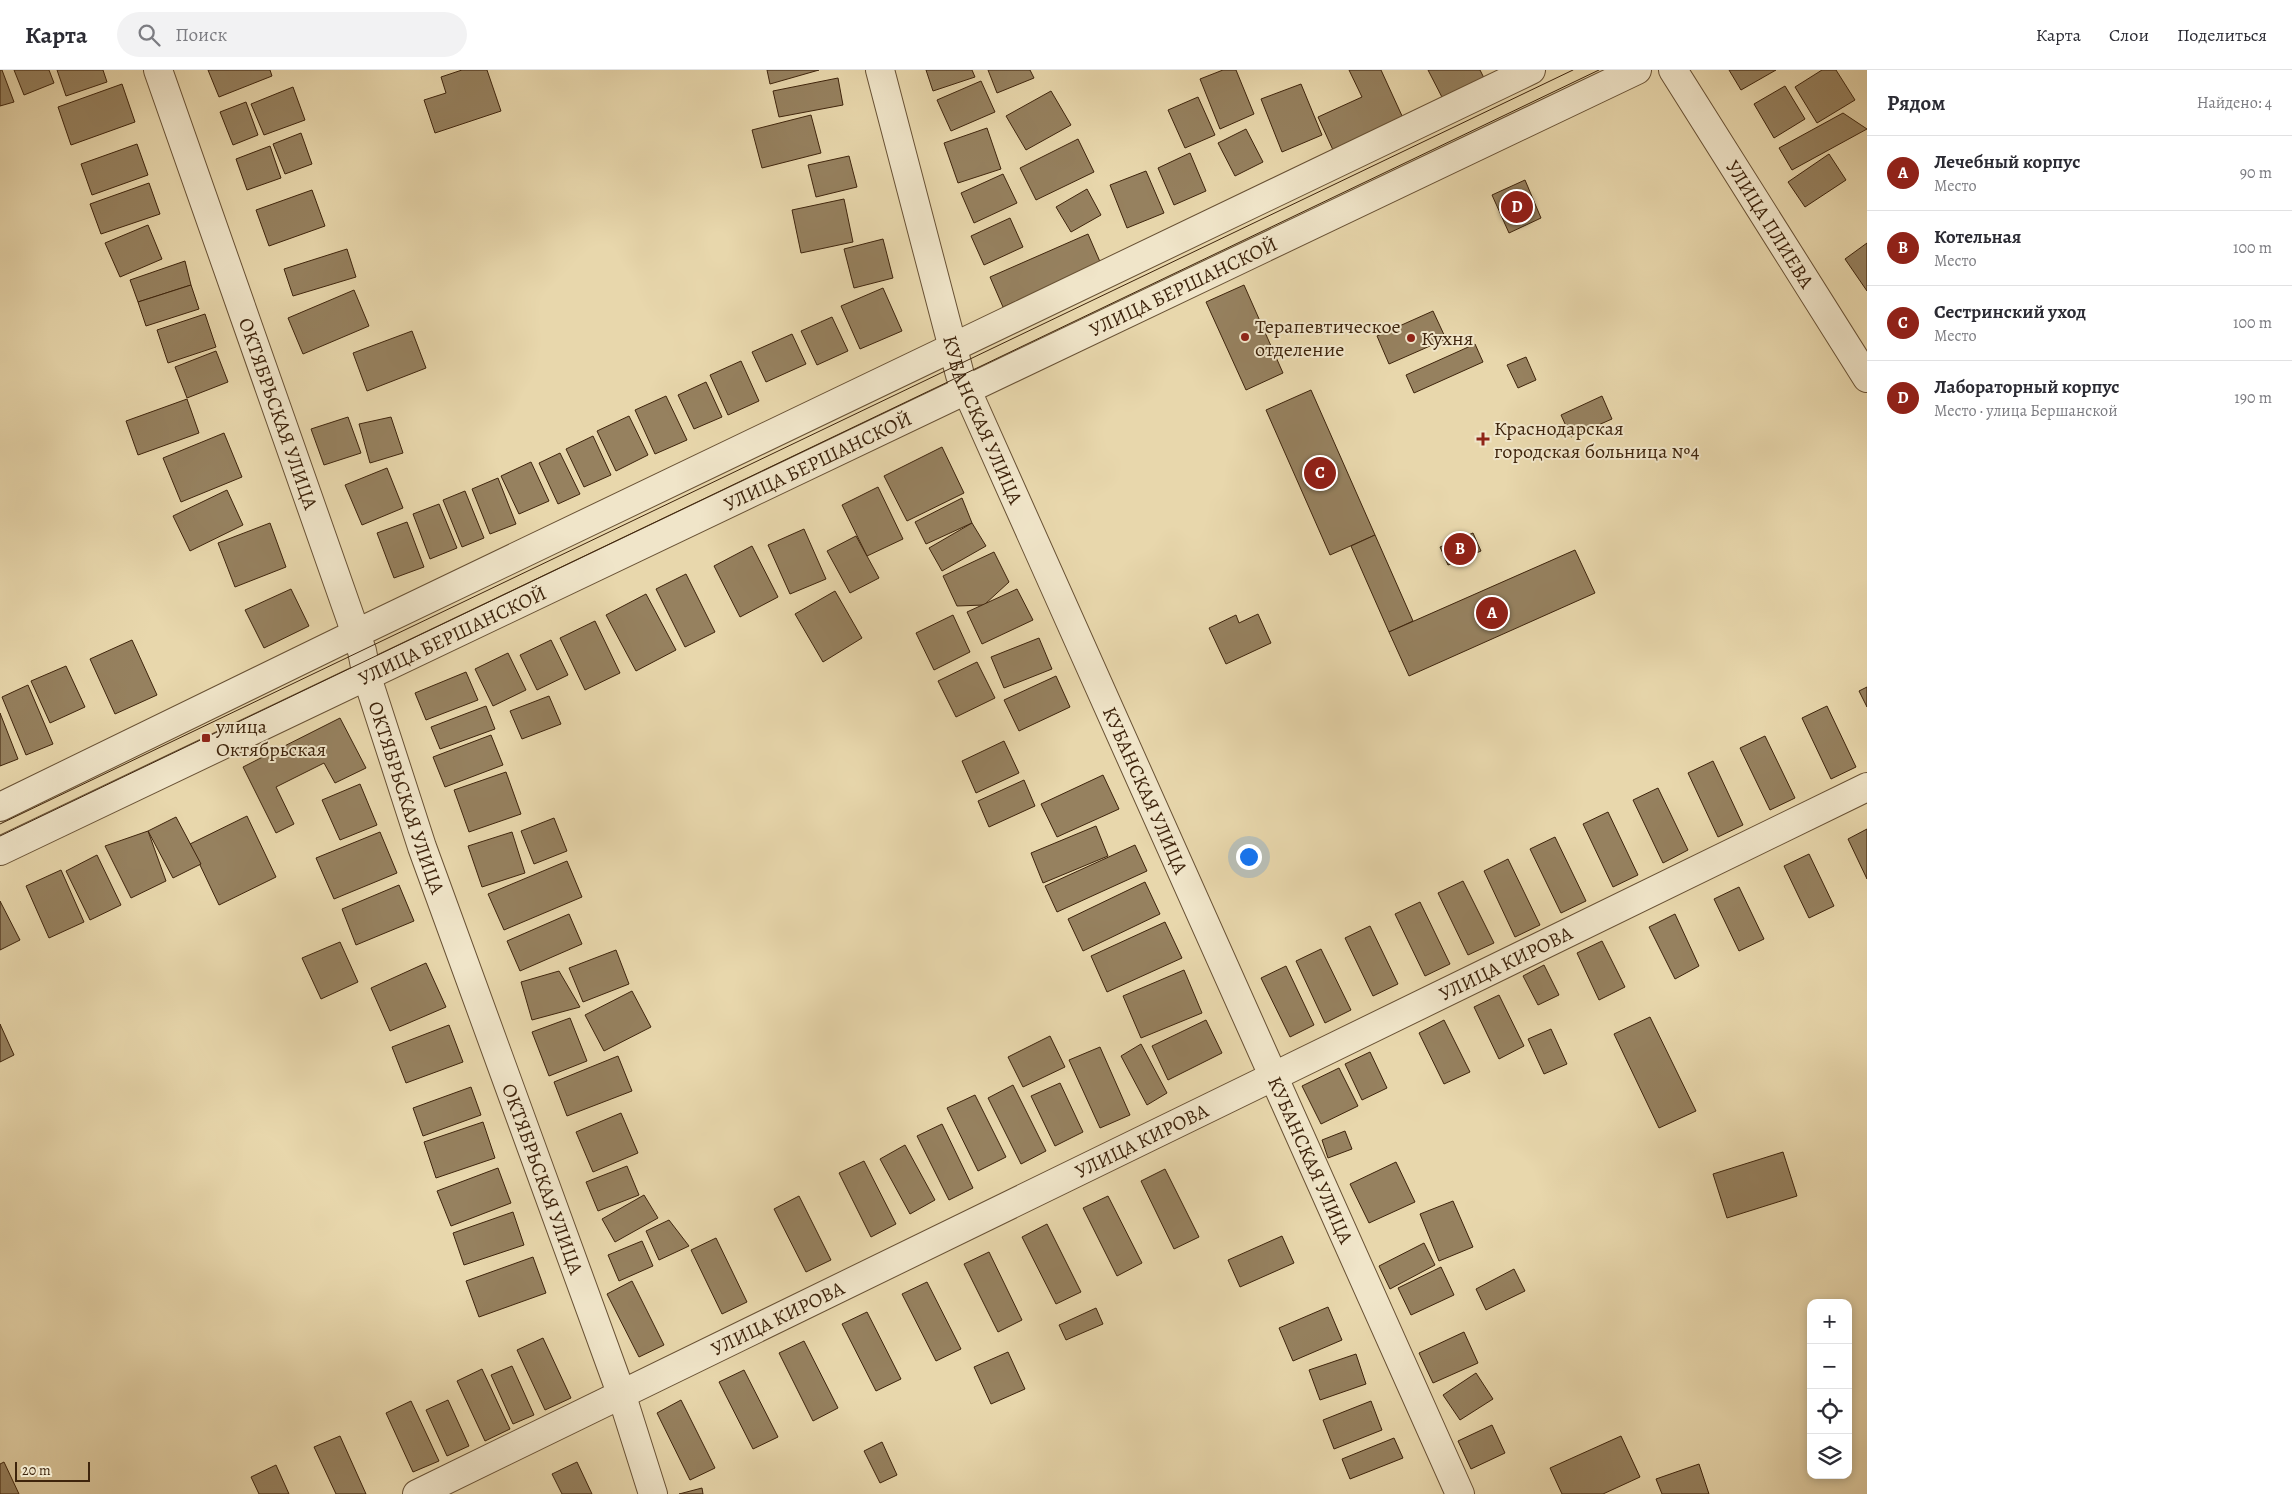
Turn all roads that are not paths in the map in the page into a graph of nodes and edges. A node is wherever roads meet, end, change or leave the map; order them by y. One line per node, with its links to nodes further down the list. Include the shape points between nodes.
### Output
1 (158, 70): 9 (street, ОКТЯБРЬСКАЯ УЛИЦА)
2 (880, 70): 6 (street, КУБАНСКАЯ УЛИЦА)
3 (1531, 70): 6 (street)
4 (1637, 70): 8 (street, УЛИЦА БЕРШАНСКОЙ)
5 (1673, 70): 7 (street, УЛИЦА ПЛИЕВА)
6 (952, 347): 8 (street, КУБАНСКАЯ УЛИЦА); 9 (street)
7 (1867, 378)
8 (966, 389): 10 (street, УЛИЦА БЕРШАНСКОЙ); 14 (street, КУБАНСКАЯ УЛИЦА)
9 (355, 634): 10 (street, ОКТЯБРЬСКАЯ УЛИЦА); 12 (street)
10 (367, 677): 13 (street, УЛИЦА БЕРШАНСКОЙ); 15 (street, ОКТЯБРЬСКАЯ УЛИЦА, via 422,847)
11 (1867, 787): 14 (street, УЛИЦА КИРОВА)
12 (0, 807)
13 (0, 851)
14 (1274, 1075): 15 (street, УЛИЦА КИРОВА); 18 (street, КУБАНСКАЯ УЛИЦА)
15 (620, 1393): 16 (street, УЛИЦА КИРОВА); 17 (street, ОКТЯБРЬСКАЯ УЛИЦА)
16 (416, 1494)
17 (653, 1494)
18 (1460, 1494)

